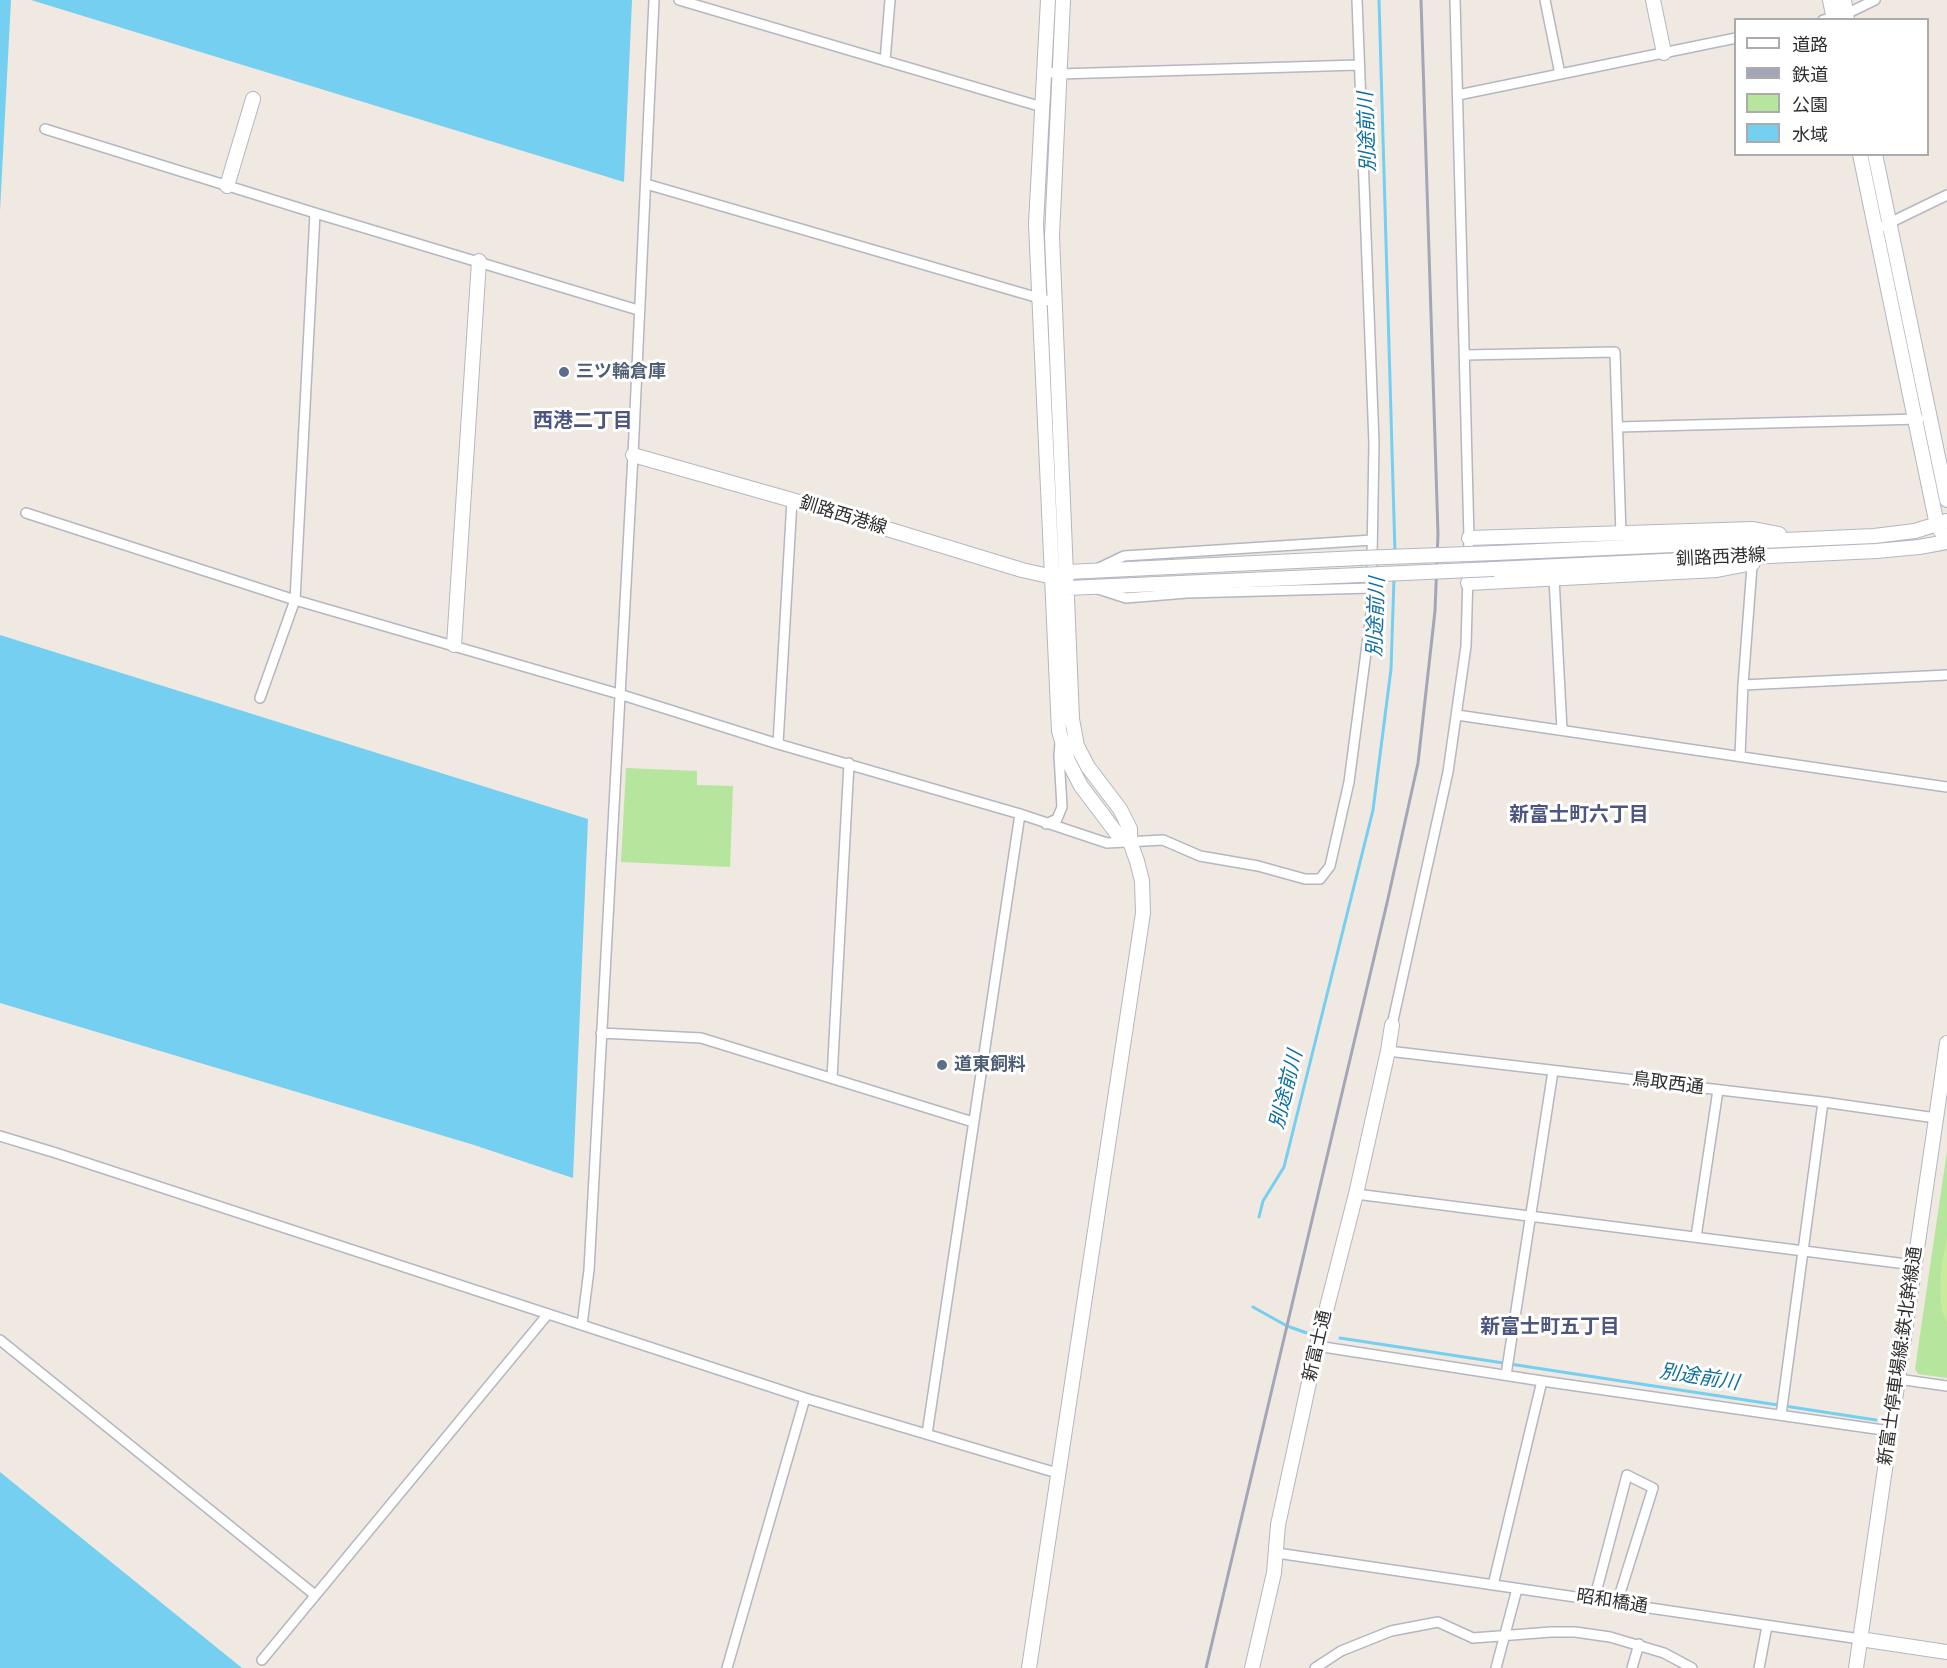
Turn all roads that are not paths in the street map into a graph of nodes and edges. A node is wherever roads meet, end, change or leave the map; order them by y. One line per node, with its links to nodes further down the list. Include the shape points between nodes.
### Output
1 (654, 0): 26 (street)
2 (679, 0): 15 (street)
3 (890, 0): 15 (street)
4 (1048, 0): 17 (street)
5 (1062, 0): 18 (street)
6 (1357, 0): 16 (street)
7 (1455, 0): 20 (street)
8 (1545, 0): 19 (street)
9 (1653, 0): 14 (street)
10 (1830, 0): 12 (street)
11 (1875, 0): 12 (street)
12 (1838, 15)
13 (1734, 38): 14 (street)
14 (1664, 53): 19 (street)
15 (885, 61): 22 (street)
16 (1358, 65): 18 (street); 46 (street, via 1374,443)
17 (1044, 71): 18 (street); 22 (street)
18 (1059, 74): 33 (street, via 1052,236)
19 (1560, 74): 20 (street)
20 (1458, 95): 35 (street)
21 (253, 99): 27 (street)
22 (1042, 107): 32 (street, via 1036,224)
23 (45, 129): 27 (street)
24 (1861, 156): 30 (street, 釧路西港線)
25 (1875, 156): 30 (street, 釧路西港線)
26 (645, 184): 32 (street); 34 (street)
27 (227, 186): 29 (street)
28 (1947, 195): 30 (street)
29 (315, 213): 31 (street); 58 (street)
30 (1883, 226): 36 (street, 釧路西港線)
31 (479, 261): 34 (street); 59 (street)
32 (1040, 299): 33 (street); 52 (street)
33 (1056, 303): 51 (street)
34 (638, 310): 38 (street)
35 (1466, 355): 37 (street, via 1615,352); 44 (street)
36 (1923, 419): 37 (street); 40 (street, 釧路西港線); 42 (street, 釧路西港線)
37 (1618, 427): 43 (street)
38 (633, 455): 39 (street, 釧路西港線); 62 (street)
39 (792, 500): 52 (street, 釧路西港線); 67 (street)
40 (1947, 500)
41 (26, 513): 58 (street)
42 (1942, 523): 45 (street, 釧路西港線, via 1874,536); 48 (street, 釧路西港線)
43 (1622, 535): 44 (street); 45 (street, via 1753,529)
44 (1469, 538): 54 (street)
45 (1798, 539): 47 (street, 釧路西港線)
46 (1372, 540): 50 (street, via 1124,556); 57 (street)
47 (1754, 540): 49 (street); 50 (street, 釧路西港線, bridge)
48 (1947, 541): 49 (street, 釧路西港線, via 1919,547)
49 (1753, 560): 53 (street, via 1717,570); 55 (street, 釧路西港線, bridge); 61 (street)
50 (1090, 571): 51 (street)
51 (1067, 572): 52 (street); 56 (street)
52 (1053, 577): 56 (street, 釧路西港線); 66 (street)
53 (1554, 578): 54 (street); 65 (street)
54 (1468, 583): 64 (street, via 1466,646)
55 (1090, 587): 56 (street); 57 (street, via 1126,598)
56 (1068, 588): 73 (street, via 1072,719 1077,746 1101,787 1120,809 1130,829)
57 (1372, 588): 73 (street, via 1349,782 1330,866 1320,879 1200,856 1162,840)
58 (295, 600): 59 (street); 63 (street)
59 (454, 645): 62 (street)
60 (1947, 675): 61 (street)
61 (1743, 685): 68 (street)
62 (619, 694): 67 (street); 75 (street)
63 (260, 698)
64 (1456, 715): 65 (street); 74 (street, via 1448,772)
65 (1562, 730): 68 (street)
66 (1061, 741): 72 (street, via 1062,807 1056,819); 73 (street, via 1081,786 1118,835)
67 (778, 744): 69 (street)
68 (1740, 756): 70 (street)
69 (849, 764): 71 (street); 79 (street)
70 (1947, 787)
71 (1020, 814): 72 (street); 83 (street)
72 (1046, 824): 73 (street, via 1107,843)
73 (1130, 842): 102 (street, via 1142,881 1143,913)
74 (1392, 1025): 77 (street, 新富士通)
75 (601, 1033): 79 (street, via 701,1038); 91 (street, via 589,1270)
76 (1947, 1043): 82 (street, 新富士停車場線:鉄北幹線通)
77 (1388, 1051): 78 (street, 鳥取西通); 85 (street, 新富士通)
78 (1553, 1071): 80 (street, 鳥取西通); 86 (street)
79 (832, 1078): 83 (street)
80 (1718, 1090): 81 (street, 鳥取西通); 87 (street)
81 (1823, 1102): 82 (street, 鳥取西通); 88 (street)
82 (1942, 1119): 89 (street, 新富士停車場線:鉄北幹線通)
83 (973, 1122): 101 (street)
84 (0, 1136): 90 (street)
85 (1356, 1194): 86 (street); 93 (street, 新富士通)
86 (1531, 1216): 87 (street); 94 (street)
87 (1696, 1237): 88 (street)
88 (1803, 1251): 89 (street); 99 (street)
89 (1914, 1265): 95 (street, 新富士停車場線:鉄北幹線通)
90 (548, 1314): 91 (street); 106 (street)
91 (582, 1325): 98 (street)
92 (0, 1340): 106 (street)
93 (1317, 1346): 94 (street); 103 (street, 新富士通, via 1278,1525)
94 (1506, 1375): 96 (street)
95 (1898, 1379): 97 (street); 100 (street, 新富士停車場線:鉄北幹線通)
96 (1542, 1381): 99 (street); 104 (street)
97 (1947, 1386)
98 (806, 1398): 101 (street); 116 (street)
99 (1781, 1415): 100 (street)
100 (1890, 1431): 111 (street, 新富士停車場線:鉄北幹線通)
101 (927, 1434): 102 (street)
102 (1057, 1473): 117 (street)
103 (1277, 1554): 104 (street, 昭和橋通); 118 (street, 新富士通)
104 (1493, 1585): 105 (street, 昭和橋通)
105 (1517, 1588): 107 (street, 昭和橋通); 110 (street)
106 (315, 1594): 114 (street)
107 (1594, 1600): 108 (street, 昭和橋通); 108 (street, via 1628,1475 1653,1488)
108 (1617, 1603): 109 (street, 昭和橋通)
109 (1767, 1626): 111 (street, 昭和橋通); 122 (street)
110 (1504, 1636): 112 (street, via 1575,1632); 119 (street, via 1473,1638 1438,1622 1391,1631 1341,1652); 120 (street)
111 (1860, 1639): 113 (street, 昭和橋通); 123 (street, 新富士停車場線:鉄北幹線通)
112 (1639, 1644): 115 (street); 121 (street)
113 (1947, 1652)
114 (262, 1660)
115 (1687, 1667)
116 (727, 1668)
117 (1029, 1668)
118 (1252, 1668)
119 (1315, 1668)
120 (1496, 1668)
121 (1632, 1668)
122 (1759, 1668)
123 (1856, 1668)

